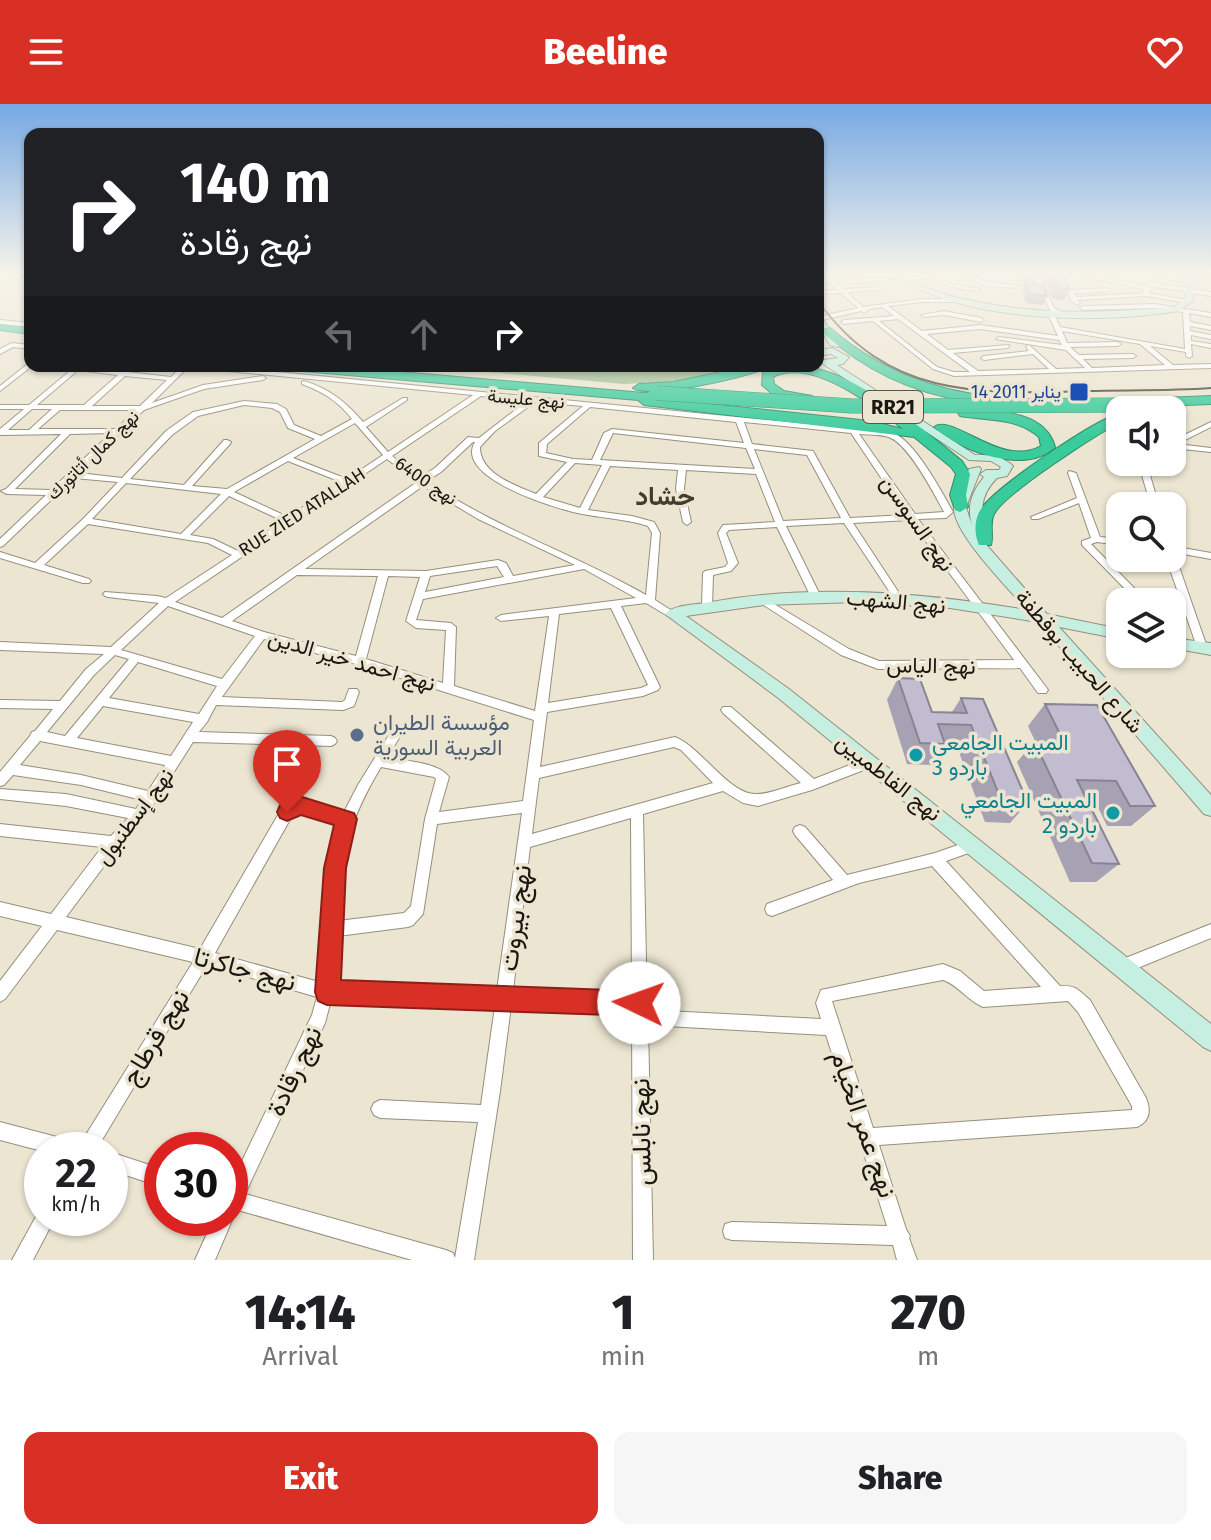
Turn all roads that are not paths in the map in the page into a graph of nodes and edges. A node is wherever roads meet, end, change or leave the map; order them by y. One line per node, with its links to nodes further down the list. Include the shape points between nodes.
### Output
1 (825, 330): 76 (highway, via 873,368 949,395)
2 (887, 330): 15 (street)
3 (950, 330): 13 (street)
4 (987, 330): 21 (street)
5 (1011, 330): 20 (street)
6 (1058, 330): 20 (street)
7 (1069, 330): 16 (street)
8 (1094, 330): 16 (street)
9 (1189, 330): 14 (street)
10 (0, 331): 17 (highway)
11 (824, 331): 37 (main road)
12 (920, 331): 13 (street); 15 (street); 32 (street)
13 (944, 331)
14 (1189, 333): 19 (street); 28 (street)
15 (892, 334): 57 (street, via 935,368)
16 (1095, 334): 18 (street)
17 (24, 335)
18 (1109, 337): 23 (street); 24 (street)
19 (1211, 337)
20 (1061, 338): 27 (street)
21 (999, 339): 22 (street); 26 (street)
22 (1023, 343): 27 (street); 33 (street)
23 (1142, 343): 28 (street); 42 (street)
24 (1118, 344): 27 (street); 35 (street)
25 (24, 346): 31 (street, via 12,345)
26 (1007, 346): 30 (street); 34 (street)
27 (1066, 346): 38 (street)
28 (1188, 346): 29 (street); 43 (street)
29 (1211, 346)
30 (973, 350): 32 (street); 39 (street)
31 (0, 352)
32 (948, 352): 57 (street)
33 (1034, 352): 34 (street); 48 (street)
34 (1020, 354): 39 (street)
35 (1133, 356): 38 (street); 45 (street)
36 (824, 357): 37 (main road)
37 (841, 357): 86 (main road)
38 (1076, 357): 46 (street)
39 (984, 358): 47 (street)
40 (824, 359): 107 (main road)
41 (1211, 366): 43 (street)
42 (1172, 368): 43 (street); 45 (street)
43 (1189, 368)
44 (24, 369): 61 (street)
45 (1149, 369): 46 (street)
46 (1091, 370): 48 (street)
47 (1003, 371): 48 (street); 57 (street)
48 (1055, 371)
49 (72, 372): 72 (street)
50 (104, 372): 58 (street)
51 (180, 372): 60 (street, نهج كمال أتاتورك)
52 (265, 372): 59 (street, نهج عليسة)
53 (409, 372): 63 (highway, RR21)
54 (736, 372): 63 (highway, via 674,386)
55 (770, 372): 69 (highway, via 768,385 780,394)
56 (824, 372): 96 (highway)
57 (976, 373)
58 (123, 374): 60 (street); 74 (street)
59 (288, 374): 62 (street, نهج عليسة); 63 (highway, RR21); 75 (street, نهج 6400, via 203,387); 82 (street, نهج 6400, via 331,392)
60 (172, 379): 75 (street, نهج كمال أتاتورك)
61 (0, 389)
62 (478, 395): 66 (street, نهج عليسة); 101 (street, RUE ZIED ATALLAH)
63 (590, 395): 64 (highway, RR21); 66 (street, نهج عليسة); 80 (street, نهج عليسة); 81 (highway); 104 (street, via 540,447 546,456)
64 (656, 395): 69 (highway, RR21, bridge); 79 (highway, RR21, bridge, via 834,410)
65 (405, 399): 82 (street)
66 (533, 400): 94 (street)
67 (1211, 403): 68 (highway, RR21); 70 (highway, RR21)
68 (1186, 405)
69 (852, 406): 77 (highway, RR21, bridge)
70 (1186, 406)
71 (0, 407): 72 (street)
72 (31, 407): 73 (street); 91 (street)
73 (59, 407): 74 (street); 89 (street)
74 (86, 407): 75 (street)
75 (141, 408): 87 (street, نهج كمال أتاتورك)
76 (1106, 409)
77 (1106, 410)
78 (1106, 410): 79 (highway, RR21, bridge)
79 (965, 413): 86 (highway, via 1028,423 1045,435 1048,447 1031,456 1008,455)
80 (739, 420): 88 (street, نهج عليسة); 97 (street)
81 (836, 422): 85 (highway); 88 (street)
82 (359, 423): 93 (street); 101 (street, نهج 6400)
83 (1106, 423): 100 (highway)
84 (1211, 424): 92 (street)
85 (870, 425): 88 (street); 96 (highway)
86 (941, 427): 102 (main road)
87 (119, 431): 90 (street); 112 (street, نهج كمال أتاتورك)
88 (855, 431): 125 (street, نهج السوسن); 125 (street, via 897,437 949,512)
89 (31, 432): 90 (street); 91 (street)
90 (67, 432): 117 (street)
91 (0, 433)
92 (1186, 437)
93 (321, 439): 103 (street); 113 (street, via 291,426 274,406 223,405 187,418)
94 (481, 441): 114 (street, via 470,440); 120 (street, via 475,455 485,473)
95 (227, 442): 116 (street)
96 (931, 444): 122 (highway, via 963,474)
97 (748, 446): 105 (street, via 612,431); 109 (street); 129 (street, via 813,455)
98 (1186, 447): 99 (street)
99 (1211, 451)
100 (1063, 455): 111 (highway); 134 (highway, via 988,509)
101 (388, 456): 114 (street, نهج 6400); 115 (street, RUE ZIED ATALLAH)
102 (987, 457): 107 (main road); 111 (main road, via 1004,463)
103 (286, 458): 115 (street); 118 (street)
104 (573, 461): 105 (street); 120 (street)
105 (595, 462): 106 (street)
106 (607, 463): 108 (street); 123 (street)
107 (974, 464): 111 (main road); 122 (main road)
108 (682, 468): 109 (street); 128 (street)
109 (760, 472): 130 (street)
110 (1072, 473): 121 (street)
111 (1000, 474): 134 (main road, شارع الحبيب بوقطفة, via 981,489 974,508)
112 (73, 475): 113 (street); 119 (street, نهج كمال أتاتورك)
113 (124, 479): 116 (street); 126 (street)
114 (422, 481): 140 (street, نهج 6400, via 503,529); 142 (street)
115 (348, 482): 127 (street, RUE ZIED ATALLAH)
116 (186, 487): 118 (street)
117 (3, 492): 119 (street)
118 (228, 492): 127 (street); 131 (street)
119 (53, 493): 135 (street, نهج كمال أتاتورك)
120 (538, 497): 123 (street)
121 (1081, 499): 124 (street); 132 (street)
122 (960, 507): 162 (main road, شارع الحبيب بوقطفة, via 972,536)
123 (583, 511): 154 (street, via 655,528)
124 (1035, 517)
125 (913, 518): 129 (street); 158 (street, نهج السوسن)
126 (86, 521): 131 (street); 141 (street)
127 (289, 521): 137 (street, RUE ZIED ATALLAH)
128 (687, 522)
129 (848, 522): 130 (street); 152 (street)
130 (781, 526): 150 (street); 157 (street, via 722,529 733,563 708,573)
131 (183, 537): 137 (street, via 210,541)
132 (1096, 539): 133 (street); 148 (street, via 1085,543)
133 (1106, 540)
134 (985, 541): 162 (main road, شارع الحبيب بوقطفة)
135 (0, 544)
136 (1186, 552): 139 (street)
137 (238, 554): 155 (street, RUE ZIED ATALLAH)
138 (0, 555): 141 (street)
139 (1211, 556)
140 (584, 566): 146 (street); 154 (street, نهج 6400)
141 (36, 567): 147 (street)
142 (293, 572): 144 (street); 163 (street)
143 (1176, 572): 168 (street)
144 (384, 573): 145 (street); 171 (street)
145 (426, 574): 146 (street, via 501,563); 151 (street)
146 (509, 578): 151 (street)
147 (86, 581)
148 (1129, 588)
149 (108, 594): 155 (street, نهج احمد خير الدين)
150 (815, 595): 152 (main road, نهج الشهب); 153 (main road, نهج الشهب)
151 (419, 596): 174 (street, via 413,623 451,627)
152 (898, 598): 158 (main road, نهج الشهب)
153 (761, 600): 157 (main road, نهج الشهب); 172 (street, نهج الياس, via 845,652 878,665)
154 (648, 601): 156 (street); 160 (street, نهج 6400)
155 (166, 603): 163 (street, نهج احمد خير الدين); 169 (street, RUE ZIED ATALLAH)
156 (615, 605): 159 (street); 182 (street, via 654,687)
157 (707, 606): 160 (main road, نهج الشهب)
158 (981, 609): 162 (main road, نهج الشهب); 172 (street, نهج السوسن)
159 (554, 612): 161 (street); 182 (street, نهج بيروت)
160 (672, 614): 191 (main road, نهج الفاطميين)
161 (501, 618)
162 (1048, 619): 164 (main road, نهج الشهب); 197 (main road, شارع الحبيب بوقطفة); 201 (main road, شارع الحبيب بوقطفة)
163 (223, 622): 165 (street, نهج احمد خير الدين)
164 (1106, 631)
165 (262, 635): 171 (street, نهج احمد خير الدين); 173 (street, نهج إسطنبول)
166 (1186, 645): 168 (main road)
167 (0, 646): 169 (street)
168 (1206, 648)
169 (110, 650): 170 (street); 180 (street, RUE ZIED ATALLAH)
170 (136, 658): 173 (street); 177 (street)
171 (360, 661): 174 (street, نهج احمد خير الدين)
172 (1023, 664): 175 (street, نهج السوسن)
173 (224, 684): 178 (street, نهج إسطنبول)
174 (448, 688): 182 (street, نهج احمد خير الدين)
175 (1042, 690)
176 (353, 692): 178 (street, via 343,706)
177 (101, 701): 183 (street); 187 (street)
178 (214, 701): 183 (street, نهج إسطنبول)
179 (0, 704): 180 (street)
180 (61, 705): 185 (street, RUE ZIED ATALLAH)
181 (727, 710): 196 (street)
182 (540, 713): 193 (street, نهج بيروت)
183 (203, 719): 186 (street, نهج إسطنبول)
184 (399, 728): 190 (street, نهج رقادة)
185 (36, 735): 187 (street); 192 (street, RUE ZIED ATALLAH)
186 (192, 737): 188 (street); 189 (street, نهج إسطنبول)
187 (68, 740): 189 (street)
188 (331, 741)
189 (175, 762): 199 (street, نهج إسطنبول)
190 (379, 762): 204 (street, نهج رقادة); 205 (street, via 441,774)
191 (870, 762): 196 (street); 210 (main road, نهج الفاطميين)
192 (10, 769): 194 (street, RUE ZIED ATALLAH); 199 (street)
193 (532, 774): 195 (street, via 675,742); 200 (street, نهج بيروت)
194 (0, 781)
195 (726, 785): 196 (street, via 750,801); 202 (street)
196 (812, 785)
197 (1211, 791)
198 (0, 794): 203 (street)
199 (152, 797): 203 (street, نهج إسطنبول)
200 (529, 806): 205 (street); 209 (street, نهج بيروت)
201 (1211, 808)
202 (637, 813): 209 (street); 224 (street, نهج نابلس)
203 (139, 815): 208 (street, نهج إسطنبول)
204 (347, 819): 216 (street, نهج رقادة, via 335,868); 218 (street, نهج قرطاج, via 299,805 287,812)
205 (431, 819): 216 (street, via 420,903 413,916)
206 (0, 830): 208 (street)
207 (800, 831): 212 (street)
208 (114, 842): 215 (street, نهج إسطنبول)
209 (526, 842): 223 (street, نهج بيروت)
210 (975, 845): 211 (street); 219 (main road, نهج الفاطميين)
211 (935, 859): 212 (street); 221 (street)
212 (844, 882): 214 (street)
213 (0, 909): 215 (street, نهج جاكرتا)
214 (772, 909)
215 (54, 922): 218 (street, نهج جاكرتا); 222 (street, نهج إسطنبول)
216 (333, 929): 220 (street, نهج رقادة)
217 (1211, 931): 219 (street)
218 (204, 957): 220 (street, نهج جاكرتا); 230 (street, نهج قرطاج)
219 (1123, 966): 226 (main road, نهج الفاطميين)
220 (327, 992): 223 (street, نهج جاكرتا); 233 (street, نهج رقادة)
221 (1055, 992): 225 (street, نهج عمر الخيام, via 983,999 958,977 943,972 832,993 823,1000); 232 (street, via 1071,993 1084,1006 1140,1104 1137,1118)
222 (0, 994)
223 (505, 997): 224 (street, نهج جاكرتا); 228 (street, نهج بيروت)
224 (639, 1010): 225 (street, نهج جاكرتا); 243 (street, نهج نابلس)
225 (831, 1027): 232 (street, نهج عمر الخيام)
226 (1211, 1039)
227 (380, 1109): 228 (street)
228 (488, 1114): 242 (street, نهج بيروت)
229 (0, 1131): 231 (street)
230 (97, 1132)
231 (24, 1137)
232 (869, 1137): 238 (street, نهج عمر الخيام)
233 (248, 1166)
234 (248, 1211): 241 (street)
235 (732, 1231): 238 (street)
236 (36, 1236): 239 (street)
237 (216, 1236): 240 (street, نهج رقادة)
238 (901, 1236): 244 (street, نهج عمر الخيام)
239 (22, 1260)
240 (205, 1260)
241 (446, 1260)
242 (464, 1260)
243 (643, 1260)
244 (907, 1260)

